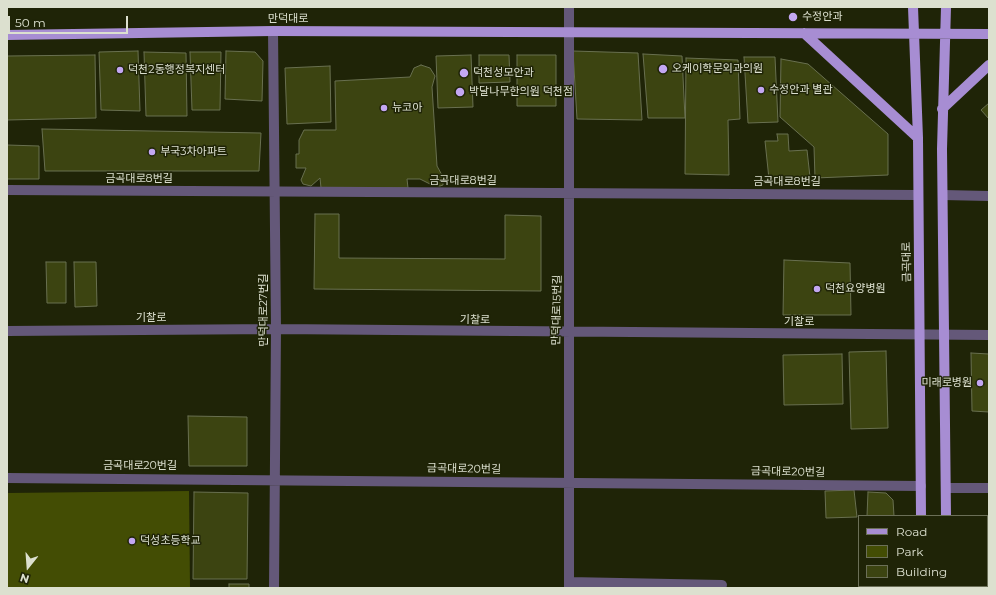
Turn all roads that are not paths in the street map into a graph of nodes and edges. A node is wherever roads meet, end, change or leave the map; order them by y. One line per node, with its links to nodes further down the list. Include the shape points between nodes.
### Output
1 (569, 7): 5 (street, 만덕대로15번길)
2 (913, 7): 10 (main road, 금곡대로)
3 (946, 7): 7 (main road)
4 (273, 31): 5 (main road, 만덕대로); 9 (main road, 만덕대로); 15 (street, 만덕대로27번길)
5 (568, 32): 6 (main road, 만덕대로); 16 (street, 만덕대로15번길)
6 (804, 33): 10 (main road, 만덕대로); 13 (main road)
7 (946, 34): 8 (main road, 만덕대로); 10 (main road, 만덕대로); 12 (main road)
8 (989, 34)
9 (7, 35)
10 (913, 35): 13 (main road, 금곡대로)
11 (989, 65): 12 (main road)
12 (942, 109): 18 (main road)
13 (918, 138): 17 (main road, 금곡대로)
14 (7, 190): 15 (street, 금곡대로8번길)
15 (276, 192): 16 (street, 금곡대로8번길); 20 (street, 만덕대로27번길)
16 (570, 194): 17 (street, 금곡대로8번길); 22 (street, 만덕대로15번길)
17 (918, 195): 23 (main road, 금곡대로)
18 (943, 195): 19 (street); 25 (main road)
19 (989, 196)
20 (276, 329): 21 (street, 기찰로); 22 (street, 기찰로); 27 (street, 만덕대로27번길)
21 (7, 331)
22 (568, 333): 23 (street, 기찰로); 28 (street, 만덕대로15번길)
23 (920, 335): 25 (street, 기찰로); 29 (main road, 금곡대로)
24 (989, 335): 25 (street, 기찰로)
25 (944, 336): 30 (main road)
26 (7, 478): 27 (street, 금곡대로20번길)
27 (274, 479): 28 (street, 금곡대로20번길); 36 (street, 만덕대로27번길)
28 (569, 482): 29 (street, 금곡대로20번길); 34 (street, 만덕대로15번길)
29 (921, 486): 32 (main road, 금곡대로)
30 (946, 488): 31 (street); 33 (main road)
31 (989, 488)
32 (921, 515)
33 (946, 515)
34 (569, 585): 35 (street)
35 (722, 585)
36 (274, 588)

